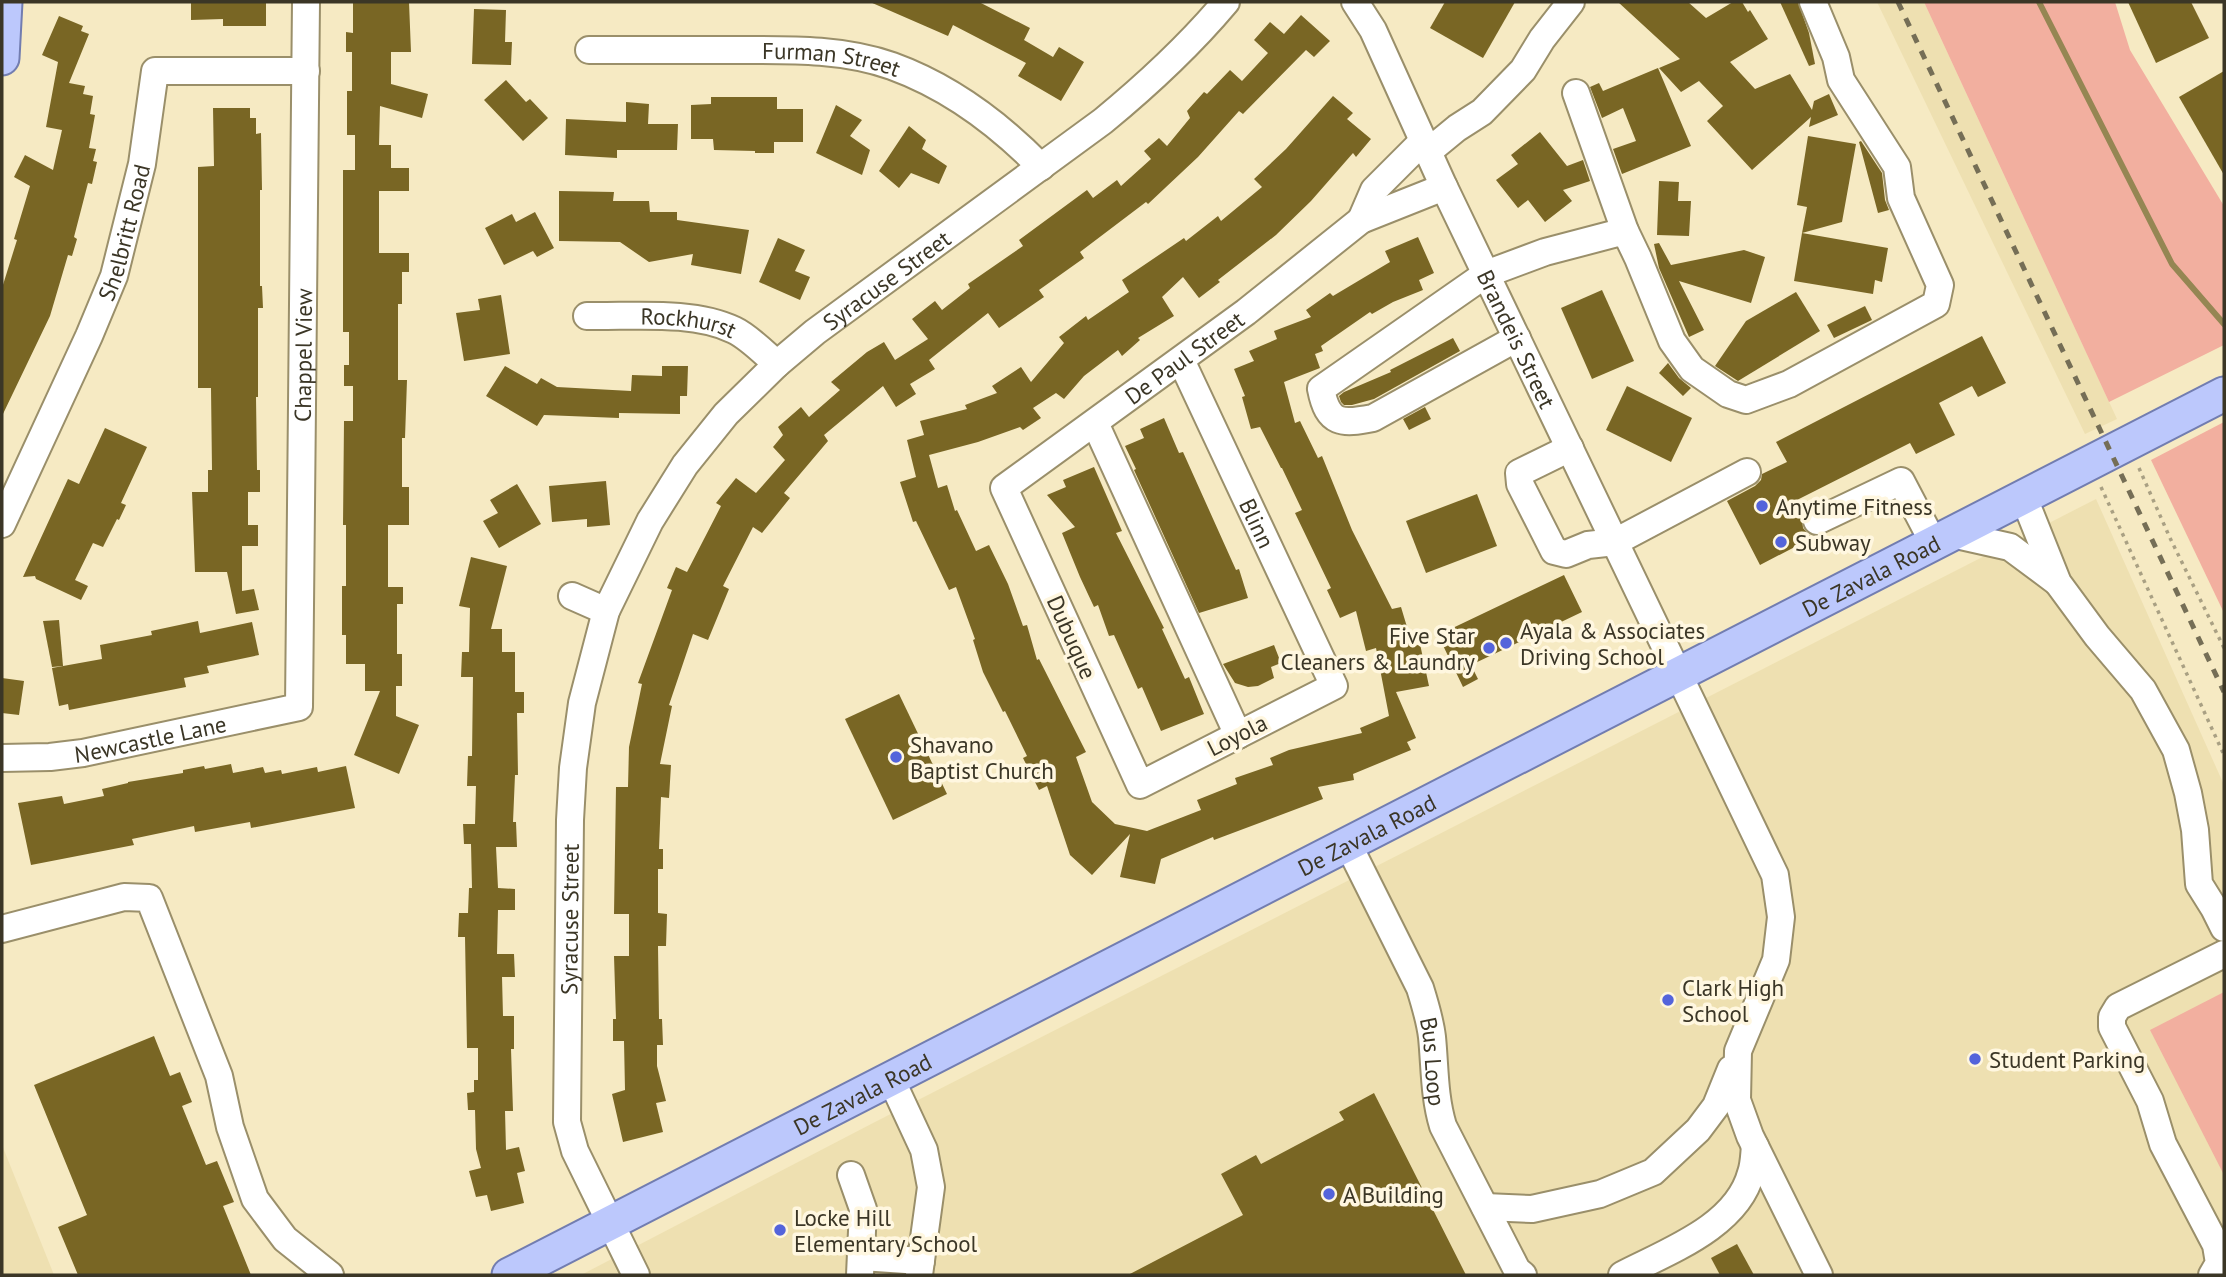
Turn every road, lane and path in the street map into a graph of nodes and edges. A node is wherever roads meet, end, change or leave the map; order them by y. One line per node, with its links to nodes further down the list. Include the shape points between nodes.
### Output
1 (5, 2): 8 (main road)
2 (306, 2): 9 (street, Chappel View)
3 (1226, 2): 12 (street, Syracuse Street, via 1147,85)
4 (1354, 2): 11 (street, Brandeis Street, via 1373,30)
5 (1571, 2): 11 (street, De Paul Street, via 1523,71 1482,113)
6 (1813, 2): 15 (street, via 1841,80 1897,167 1901,198 1940,285 1937,304 1789,384 1746,400 1728,394 1692,369 1672,341)
7 (589, 50): 12 (street, Furman Street, via 793,50 890,65 950,92 1012,138)
8 (2, 58)
9 (306, 71): 30 (street, Shelbritt Road, via 155,71 142,164 114,276); 39 (street, Chappel View)
10 (1576, 93): 15 (street)
11 (1426, 146): 13 (street, Brandeis Street); 14 (street, De Paul Street, via 1374,190)
12 (1041, 167): 20 (street, Syracuse Street)
13 (1444, 187): 14 (street, De Paul Street); 16 (street, Brandeis Street)
14 (1361, 220): 19 (street, De Paul Street)
15 (1625, 232): 16 (street, via 1545,252)
16 (1486, 274): 18 (street, Brandeis Street); 18 (street, via 1321,389 1324,402 1331,416 1348,423 1374,418)
17 (587, 317): 20 (street, Rockhurst, via 704,320 735,330)
18 (1517, 338): 24 (street, Brandeis Street)
19 (1181, 360): 22 (street, De Paul Street); 38 (street, Blinn)
20 (777, 364): 35 (street, Syracuse Street, via 726,414 685,465 650,520)
21 (2224, 394): 23 (main road, De Zavala Road)
22 (1095, 423): 27 (street, De Paul Street); 40 (street)
23 (2128, 444): 25 (main road, De Zavala Road); 36 (path)
24 (1570, 448): 32 (street, Brandeis Street); 32 (street, via 1519,473 1520,484 1555,551 1566,554 1588,545)
25 (2090, 464): 28 (main road, De Zavala Road); 41 (path)
26 (1747, 472): 32 (street)
27 (1004, 488): 43 (street, Dubuque)
28 (2024, 498): 31 (main road, De Zavala Road); 33 (street)
29 (1817, 521): 31 (street, via 1901,481)
30 (2, 524)
31 (1943, 539): 33 (street, via 2010,547); 37 (main road, De Zavala Road)
32 (1615, 542): 37 (street, Brandeis Street)
33 (2058, 583): 45 (street, via 2143,690 2176,750 2195,830 2199,884)
34 (572, 596): 35 (street)
35 (606, 611): 53 (street, Syracuse Street, via 582,703 573,768 567,1122 575,1151)
36 (2224, 648)
37 (1678, 676): 44 (main road, De Zavala Road); 48 (street, Brandeis Street, via 1776,886 1781,918 1776,960)
38 (1334, 685): 40 (street, Loyola)
39 (299, 707): 42 (street, Newcastle Lane, via 83,753)
40 (1238, 735): 43 (street, Loyola)
41 (2224, 755)
42 (2, 758)
43 (1140, 785)
44 (1348, 844): 49 (main road, De Zavala Road); 52 (street, Bus Loop, via 1420,988 1430,1024 1436,1103 1443,1126)
45 (2224, 928)
46 (2, 929): 56 (street, via 124,897 149,898 219,1076 230,1127 256,1199 285,1240)
47 (2224, 954): 62 (street, via 2118,1007 2112,1017 2112,1027 2150,1101 2163,1144 2216,1245 2218,1263)
48 (1738, 1051): 50 (street, via 1737,1100); 52 (street, Brandeis Street, via 1716,1106 1698,1130 1653,1172 1600,1194 1532,1209)
49 (891, 1079): 53 (main road, De Zavala Road); 55 (street, via 924,1150 931,1187)
50 (1755, 1146): 60 (street, via 1751,1175 1716,1226); 61 (street)
51 (851, 1175): 54 (street, via 863,1209)
52 (1485, 1206): 59 (street, Bus Loop)
53 (612, 1223): 57 (main road, De Zavala Road); 58 (street, Syracuse Street)
54 (860, 1266): 55 (street)
55 (920, 1268)
56 (330, 1275)
57 (509, 1275)
58 (636, 1275)
59 (1523, 1275)
60 (1622, 1275)
61 (1819, 1275)
62 (2212, 1275)

